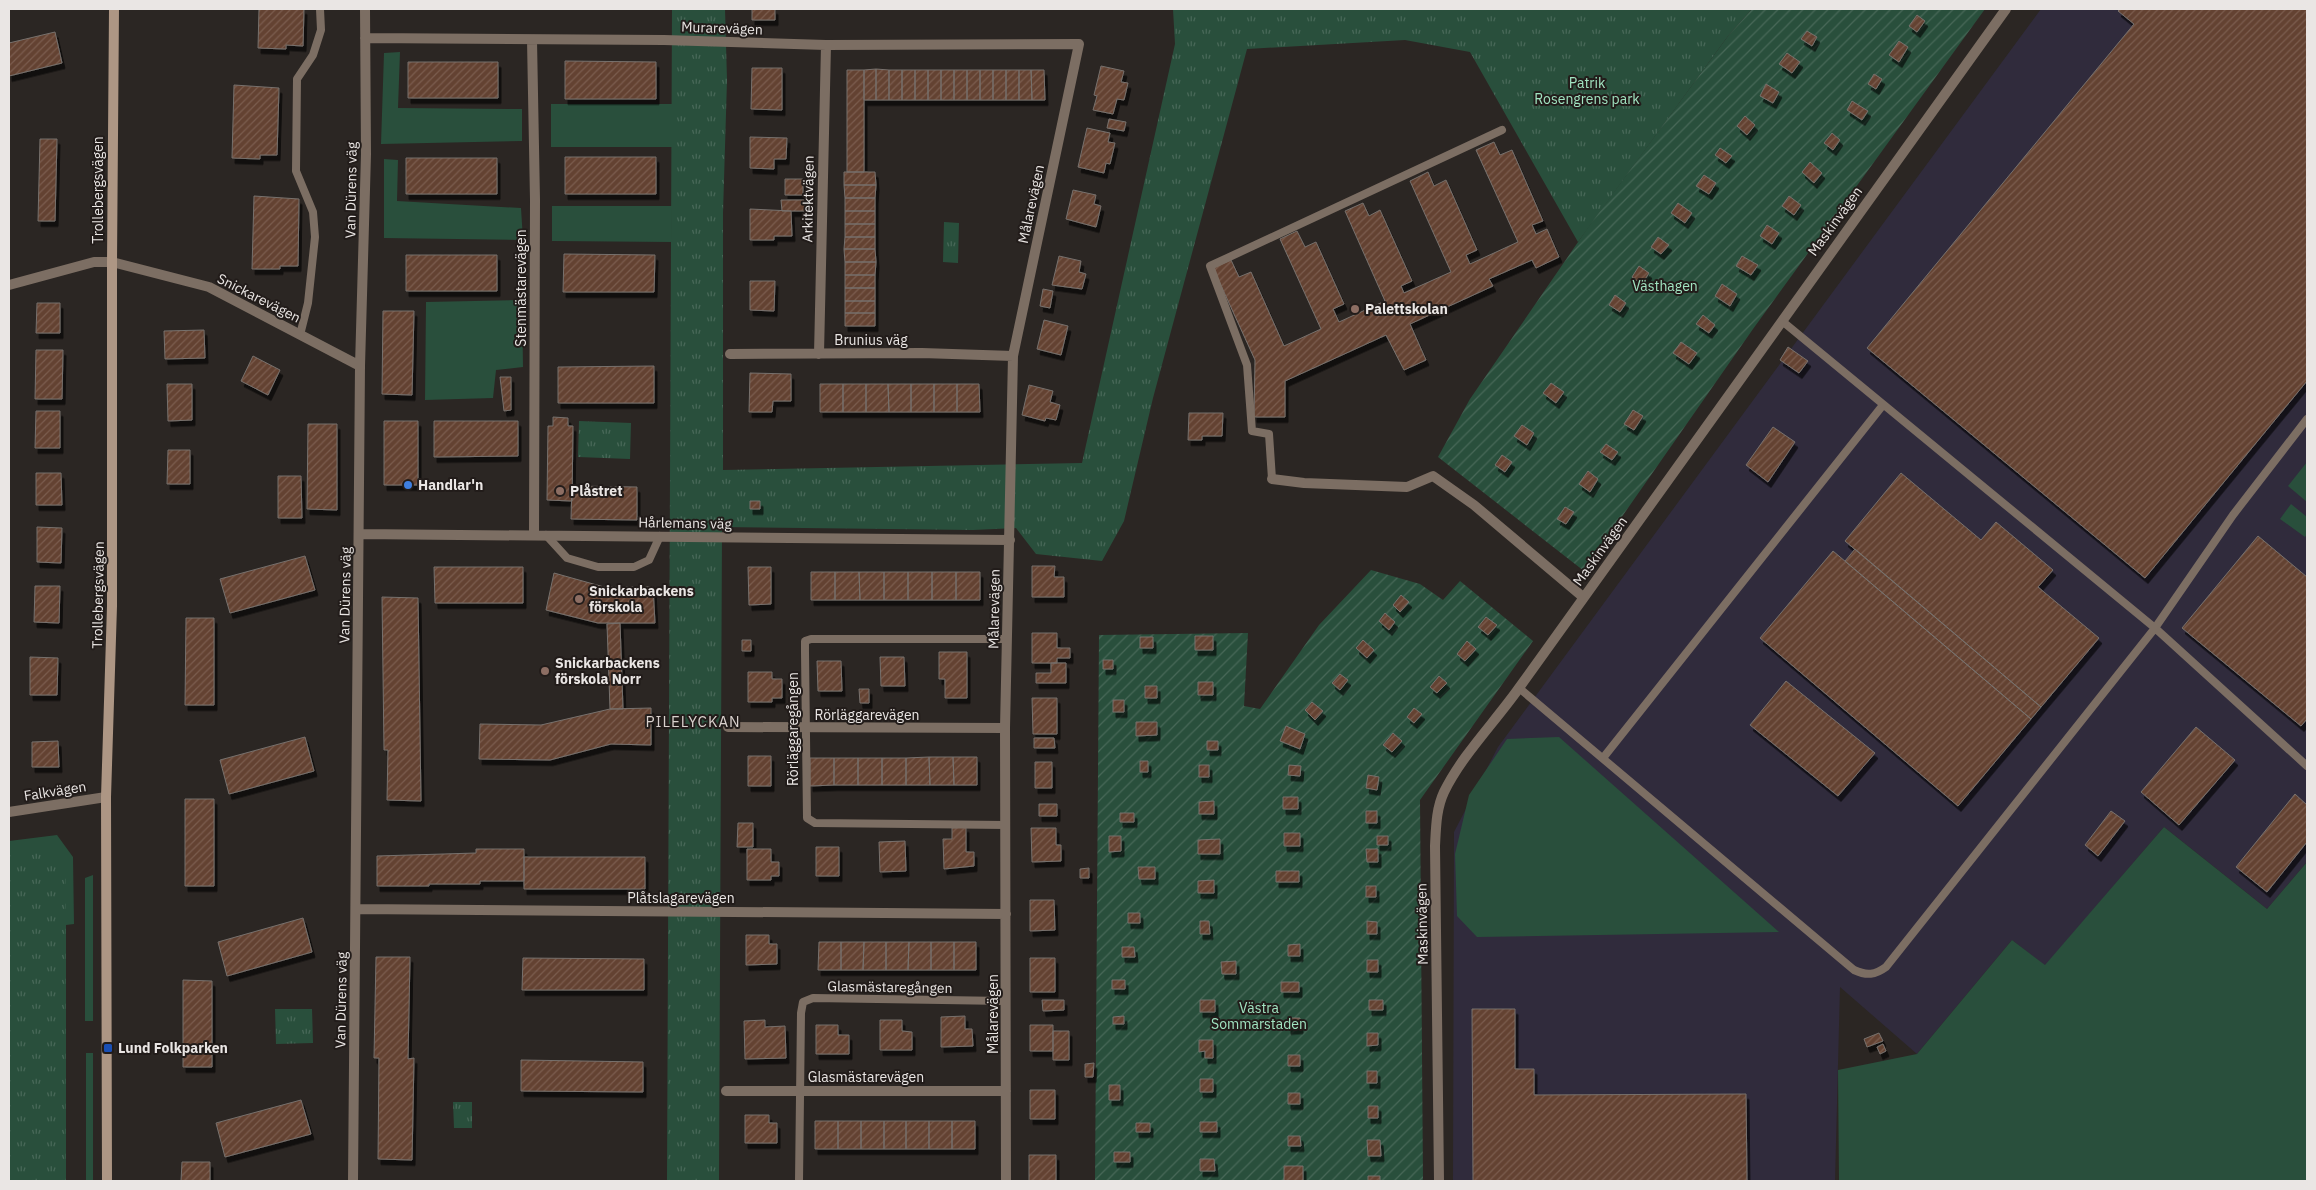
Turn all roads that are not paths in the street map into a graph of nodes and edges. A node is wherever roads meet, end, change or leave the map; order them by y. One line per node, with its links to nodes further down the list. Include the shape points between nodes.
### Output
1 (114, 9): 10 (street, Trollebergsvägen)
2 (320, 9): 13 (lane, via 321,30 313,55 297,79 296,171 314,212 308,303)
3 (365, 9): 5 (street, Van Dürens väg)
4 (2006, 9): 12 (street, Maskinvägen)
5 (365, 38): 6 (street, Murarevägen); 17 (street, Van Dürens väg, via 366,164)
6 (532, 40): 8 (street, Murarevägen, via 732,41); 22 (street, Stenmästarevägen)
7 (1079, 44): 8 (street, Murarevägen); 16 (street, Målarevägen)
8 (826, 46): 15 (street, Arkitektvägen)
9 (1502, 130): 20 (lane, via 1210,266 1247,365 1252,431 1269,434)
10 (112, 262): 11 (street, Snickarevägen, via 94,262); 13 (street, Snickarevägen, via 209,287); 35 (street, Trollebergsvägen, via 112,606)
11 (9, 285)
12 (1782, 321): 18 (lane); 26 (street, Maskinvägen)
13 (300, 335): 17 (street, Snickarevägen)
14 (730, 354): 15 (street, Brunius väg)
15 (818, 354): 16 (street, Brunius väg)
16 (1013, 356): 25 (street, Målarevägen)
17 (360, 366): 21 (street, Van Dürens väg)
18 (1883, 405): 27 (lane); 33 (lane)
19 (2307, 419): 27 (lane, via 2234,515)
20 (1272, 479): 26 (street, via 1407,487 1432,476 1474,505)
21 (359, 534): 22 (street, Hårlemans väg); 38 (street, Van Dürens väg)
22 (534, 535): 23 (street, Hårlemans väg)
23 (546, 535): 24 (street, Hårlemans väg); 24 (lane, via 567,558 598,566 634,567 649,560)
24 (660, 536): 25 (street, Hårlemans väg)
25 (1010, 540): 28 (street, Målarevägen)
26 (1583, 597): 29 (street, Maskinvägen)
27 (2155, 628): 33 (lane, via 1890,962 1874,974 1854,970); 34 (lane)
28 (1008, 639): 31 (lane, Rörläggaregången, via 810,638 805,641); 32 (street, Målarevägen)
29 (1519, 688): 33 (lane); 48 (street, Maskinvägen, via 1457,770 1443,794 1437,815)
30 (728, 727): 31 (street, Rörläggarevägen)
31 (805, 728): 32 (street, Rörläggarevägen); 37 (lane, Rörläggaregången, via 807,818 815,823)
32 (1005, 728): 37 (street, Målarevägen)
33 (1602, 758)
34 (2307, 766)
35 (106, 797): 36 (street, Falkvägen); 44 (street, Trollebergsvägen)
36 (9, 812)
37 (1006, 825): 39 (street, Målarevägen)
38 (356, 909): 39 (street, Plåtslagarevägen); 45 (street, Van Dürens väg)
39 (1006, 914): 40 (street, Målarevägen)
40 (1006, 1001): 41 (lane, Glasmästaregången, via 814,998 803,1002); 43 (street, Målarevägen)
41 (801, 1090): 42 (street, Glasmästarevägen); 43 (street, Glasmästarevägen); 46 (lane, Glasmästaregången)
42 (726, 1091)
43 (1006, 1091): 47 (street, Målarevägen)
44 (107, 1181)
45 (353, 1181)
46 (799, 1181)
47 (1006, 1181)
48 (1439, 1181)

